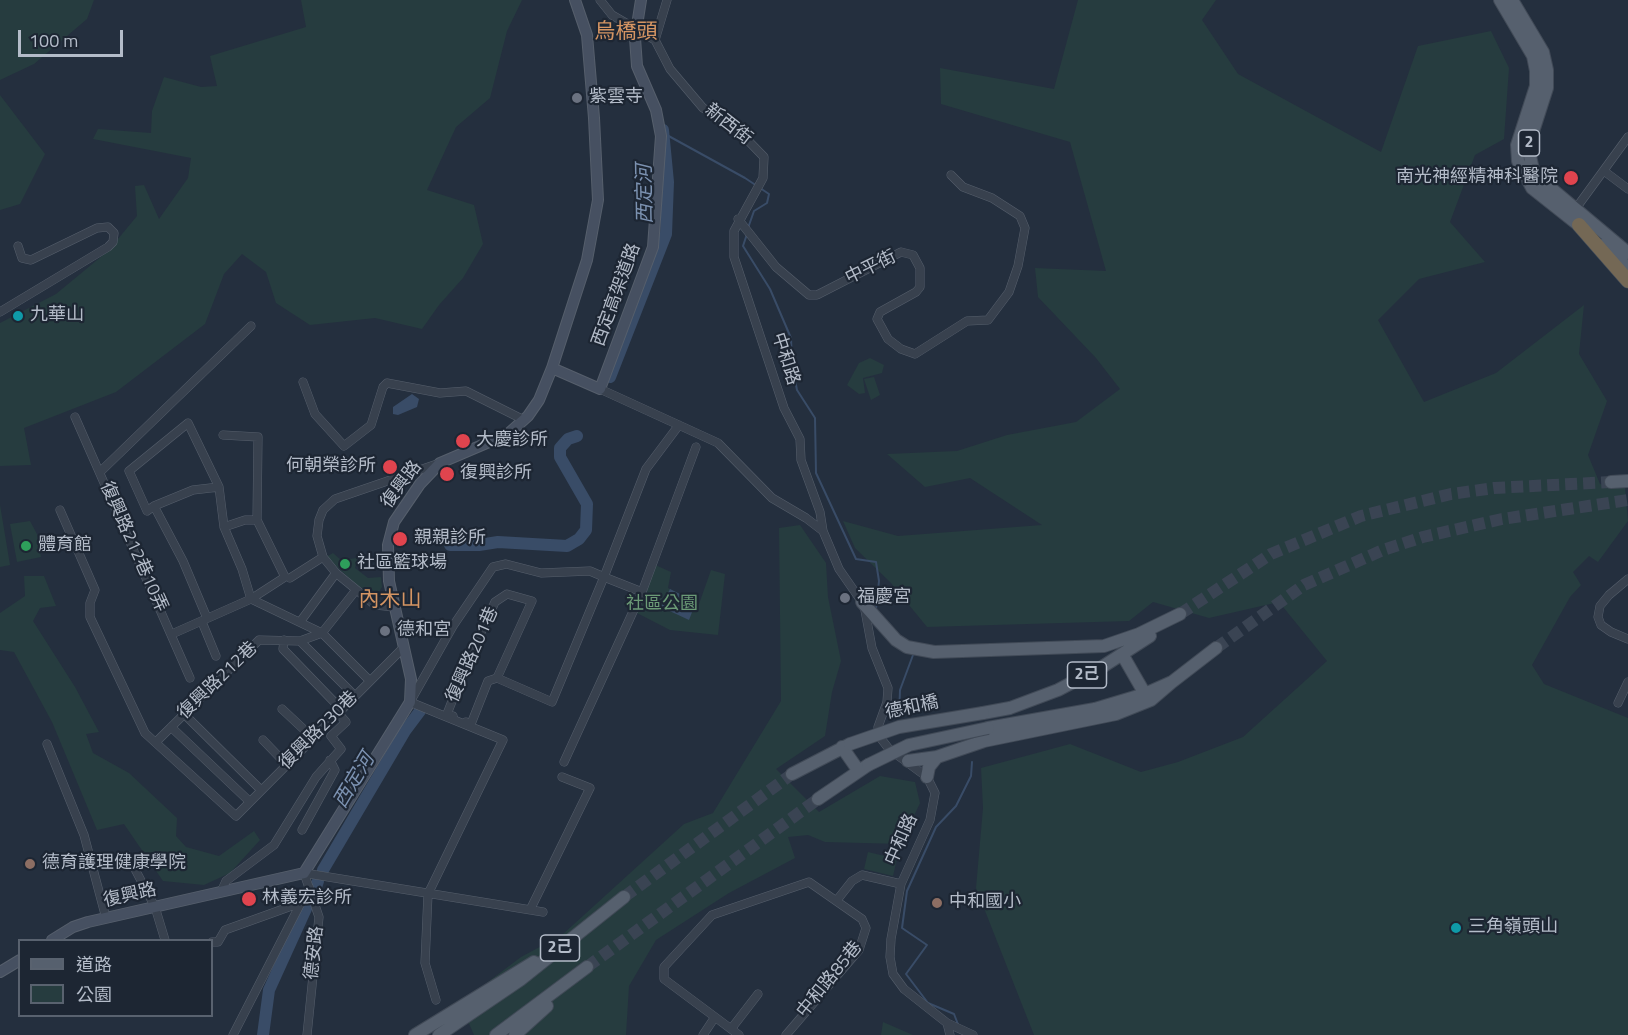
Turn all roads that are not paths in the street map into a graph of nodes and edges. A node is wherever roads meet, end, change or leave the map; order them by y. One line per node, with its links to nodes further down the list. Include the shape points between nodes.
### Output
1 (574, 0): 24 (street, 復興路, via 587,35 598,200 587,260)
2 (600, 0): 7 (street, 新西街, via 612,15)
3 (641, 0): 7 (street, 西定高架道路)
4 (667, 0): 8 (street)
5 (1500, 0): 14 (main road, 2, via 1533,56 1536,71 1536,86 1517,145 1518,161 1532,188)
6 (1512, 0): 14 (main road, 2, via 1543,52 1547,70 1547,88 1528,147 1529,159 1534,174)
7 (635, 27): 8 (street, 新西街); 26 (street, 西定高架道路, via 637,66 660,122 653,247)
8 (655, 40): 12 (street, 新西街, via 670,69 703,108 732,123 764,157 765,171)
9 (1627, 142): 10 (street)
10 (1604, 171): 13 (street); 14 (street)
11 (951, 175): 16 (street, 中平街, via 963,187 992,198 1020,216 1025,233 1009,292 988,320 968,321 915,354 888,339 877,319 880,312 920,287 920,268 913,255 901,252 810,295 776,267)
12 (759, 185): 15 (street, 中和路)
13 (1628, 189)
14 (1577, 217): 19 (main road, 2); 20 (main road, 2); 21 (highway)
15 (738, 219): 16 (street, 中平街); 17 (street, 中和路)
16 (749, 235): 17 (street, via 737,236)
17 (732, 242): 39 (street, 中和路, via 784,408 800,439 801,460)
18 (18, 246): 22 (street, via 21,258 27,261 97,228 108,227 114,233 108,247)
19 (1628, 253)
20 (1628, 268)
21 (1628, 281)
22 (0, 312)
23 (251, 326): 33 (street)
24 (552, 368): 26 (street); 28 (street, 復興路, via 539,400)
25 (303, 382): 28 (street, via 315,414 344,446 371,425 382,387 387,383 440,393 466,391)
26 (602, 384): 29 (street)
27 (75, 417): 33 (street, 復興路212巷10弄)
28 (524, 420): 32 (street, 復興路, via 491,443)
29 (679, 425): 40 (street, via 718,443 772,498); 46 (street, 復興路201巷, via 646,469)
30 (223, 435): 41 (street, via 258,437)
31 (696, 447): 50 (street)
32 (441, 463): 44 (street, via 331,501 319,520 317,536); 53 (street, 復興路, via 406,503 390,531 389,580)
33 (100, 472): 58 (street, 復興路212巷10弄)
34 (1628, 480): 35 (main road)
35 (1611, 482)
36 (219, 487): 37 (street, via 193,490); 37 (street, via 188,423 129,471); 42 (street)
37 (151, 508): 54 (street, via 183,561)
38 (60, 510): 83 (street, via 95,590 90,617 146,733)
39 (820, 512): 40 (street, via 816,519); 43 (street, 中和路)
40 (806, 518): 43 (street)
41 (257, 520): 42 (street); 51 (street, via 285,577)
42 (224, 527): 51 (street)
43 (823, 531): 52 (street, 中和路, via 839,570)
44 (322, 557): 45 (street); 47 (street)
45 (336, 573): 49 (street); 56 (street)
46 (604, 576): 50 (street, 復興路201巷); 67 (street, 復興路201巷, via 552,702); 70 (street, 復興路201巷, via 590,571 541,573 506,564 493,567)
47 (290, 578)
48 (1628, 579): 59 (street, via 1600,606 1598,617 1601,625)
49 (356, 590): 53 (street, via 375,605); 57 (street)
50 (642, 592): 89 (street)
51 (251, 599): 54 (street); 56 (street)
52 (862, 602): 55 (main road)
53 (395, 607): 62 (street, 復興路)
54 (204, 620): 58 (street); 65 (street)
55 (872, 620): 64 (main road, 2己, via 907,647 934,652 1096,647 1139,634 1180,614); 88 (street, via 872,648 888,688 879,736 889,749)
56 (300, 622): 57 (street)
57 (322, 633): 61 (street, 復興路212巷); 69 (street)
58 (172, 634): 66 (street, 復興路212巷10弄)
59 (1628, 639)
60 (284, 640): 61 (street, 復興路212巷); 78 (street, via 283,649); 79 (street, 復興路212巷, via 259,640)
61 (300, 641): 74 (street)
62 (404, 647): 68 (street, 復興路); 69 (street, 復興路230巷)
63 (1216, 648): 71 (main road, 2己)
64 (1122, 654): 73 (main road); 85 (main road, 德和橋 / 2己, bridge, via 1050,693 1010,708 899,727)
65 (216, 656)
66 (190, 678)
67 (497, 678): 67 (street, 復興路201巷, via 532,601 507,594 495,602 447,714 471,724 488,681)
68 (411, 679): 70 (street, 復興路201巷); 75 (street, 復興路)
69 (369, 680): 74 (street, 復興路230巷)
70 (423, 680): 75 (street, 復興路201巷)
71 (1172, 682): 73 (main road, 2己); 86 (main road, via 1150,700 1116,714 984,741)
72 (1628, 682): 76 (street)
73 (1144, 694): 91 (main road, 德和橋 / 2己, bridge, via 1095,709 909,745)
74 (354, 695): 78 (street, 復興路230巷)
75 (410, 702): 100 (street, 復興路); 104 (street, via 503,740)
76 (1618, 703)
77 (282, 709): 81 (street)
78 (340, 711): 81 (street, 復興路230巷); 87 (street, via 346,722 331,736 340,749)
79 (184, 714): 80 (street, 復興路212巷); 95 (street)
80 (171, 727): 83 (street, 復興路212巷); 97 (street)
81 (313, 738): 90 (street, 復興路230巷)
82 (263, 741): 90 (street)
83 (156, 742): 97 (street, 復興路230巷, via 236,816)
84 (46, 744): 111 (street, via 84,835)
85 (846, 745): 91 (main road); 92 (main road, 2己)
86 (937, 758): 88 (main road); 94 (main road, via 928,767)
87 (330, 760): 98 (street, via 335,770); 103 (street, via 274,845 226,881)
88 (908, 761): 94 (street)
89 (564, 762)
90 (286, 764): 95 (street, 復興路230巷)
91 (863, 768): 96 (main road, 2己)
92 (792, 774)
93 (562, 777): 109 (street, via 590,788)
94 (927, 777): 101 (street, 中和路, via 935,793 930,820)
95 (261, 790): 97 (street, 復興路230巷)
96 (818, 799)
97 (249, 801)
98 (302, 830)
99 (128, 856): 108 (street)
100 (304, 873): 102 (street, 德安路); 103 (street, 復興路); 104 (street)
101 (901, 884): 106 (street, via 862,874 852,880); 122 (street, 中和路, via 891,939 893,974 904,989)
102 (309, 887): 107 (street); 127 (street, 德安路, via 319,917)
103 (221, 892): 108 (street, 復興路)
104 (428, 894): 109 (street); 120 (street, via 425,963)
105 (624, 897): 115 (main road, 2己)
106 (837, 900): 121 (street, 中和路85巷, via 809,882 722,910 703,922 662,974); 133 (street, 中和路85巷, via 862,920 866,928 864,940)
107 (300, 903): 114 (street, via 225,930 218,942); 126 (street)
108 (155, 907): 111 (street, 復興路); 113 (street)
109 (530, 910): 110 (street)
110 (543, 912)
111 (106, 918): 112 (street, 復興路, via 73,927)
112 (54, 939)
113 (165, 939)
114 (213, 942)
115 (566, 943): 128 (main road); 129 (main road, 2己, via 494,999)
116 (18, 961): 118 (street)
117 (587, 967): 124 (main road)
118 (0, 972)
119 (758, 994): 123 (street)
120 (436, 1000)
121 (715, 1017): 123 (street); 131 (street)
122 (951, 1025): 125 (street, 中和路); 134 (street)
123 (731, 1029): 132 (street)
124 (513, 1030): 130 (main road)
125 (969, 1033)
126 (233, 1035)
127 (307, 1035)
128 (415, 1035)
129 (439, 1035)
130 (496, 1035)
131 (703, 1035)
132 (739, 1035)
133 (786, 1035)
134 (950, 1035)

